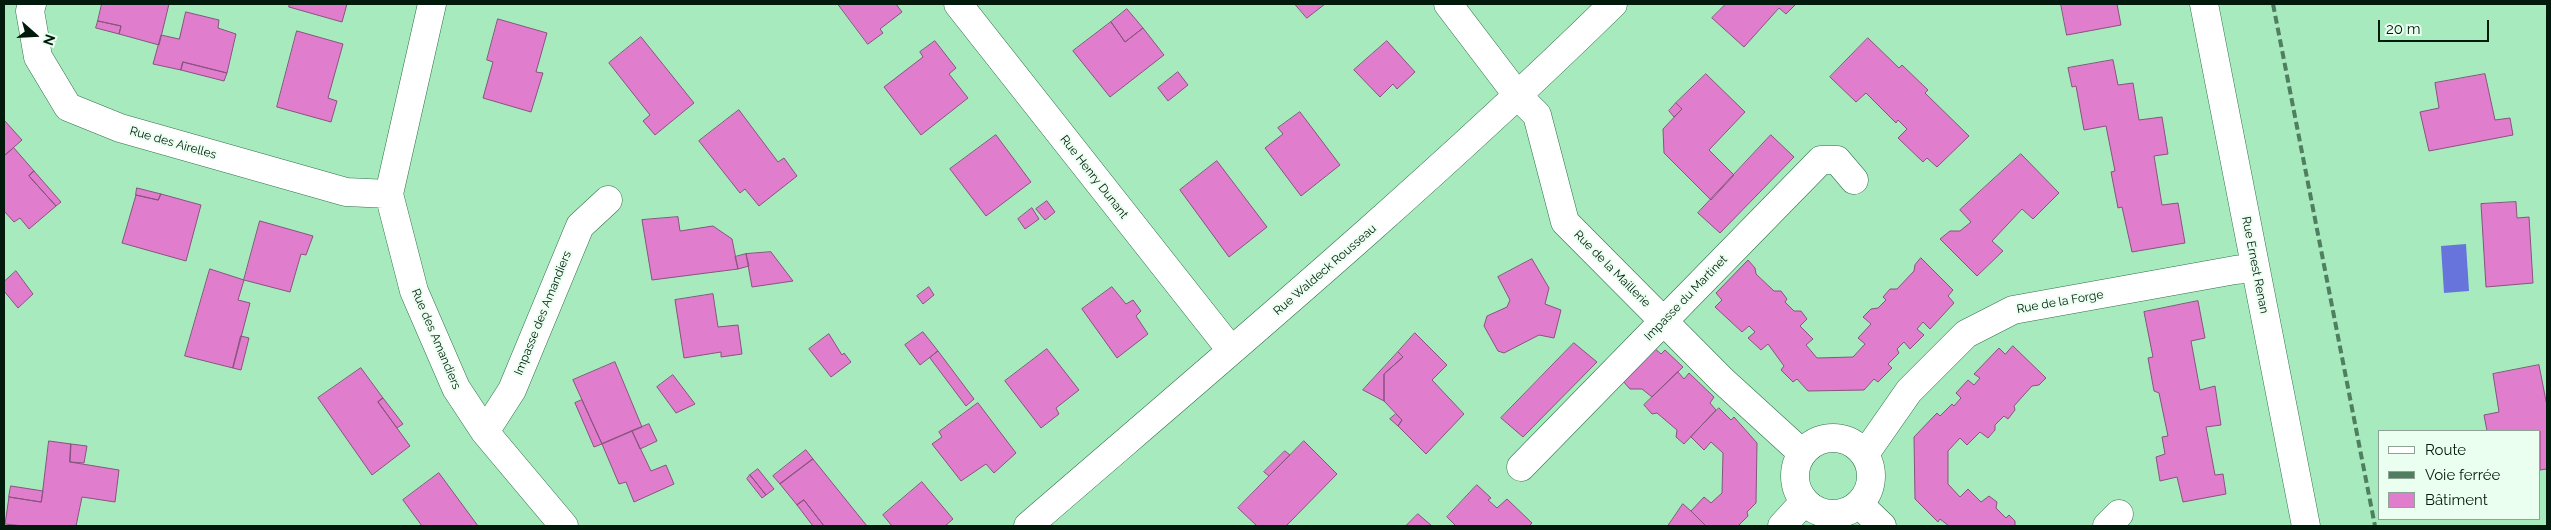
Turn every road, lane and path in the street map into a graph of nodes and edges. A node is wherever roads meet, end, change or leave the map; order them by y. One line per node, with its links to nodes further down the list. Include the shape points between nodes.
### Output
1 (32, 4): 9 (street, Rue des Airelles, via 30,11 38,57 68,107 120,128 346,192)
2 (432, 4): 9 (street, Rue des Amandiers)
3 (958, 4): 13 (street, Rue Henry Dunant)
4 (1448, 4): 7 (street, Rue de la Maillerie)
5 (1613, 4): 7 (street, Rue Waldeck Rousseau)
6 (2204, 4): 11 (street, Rue Ernest Renan)
7 (1518, 96): 12 (street, Rue de la Maillerie, via 1537,115 1565,222); 13 (street, Rue Waldeck Rousseau, via 1354,245)
8 (1854, 180): 12 (street, Impasse du Martinet, via 1837,160 1822,160)
9 (389, 194): 14 (street, Rue des Amandiers, via 414,291 456,388)
10 (608, 200): 14 (street, Impasse des Amandiers, via 580,226 512,390)
11 (2255, 268): 16 (street, Rue de la Forge, via 2013,310 1966,334 1909,391); 24 (street, Rue Ernest Renan)
12 (1664, 321): 15 (street, Rue de la Maillerie, via 1722,380); 17 (street, Impasse du Martinet)
13 (1231, 350): 21 (street, Rue Waldeck Rousseau)
14 (485, 432): 20 (street, Rue des Amandiers)
15 (1802, 453): 16 (street, via 1821,439 1833,437 1856,445); 18 (street, via 1794,478)
16 (1864, 454): 19 (street, via 1871,475 1870,485)
17 (1521, 467)
18 (1804, 502): 19 (street, via 1825,514 1849,511); 22 (street)
19 (1859, 504): 23 (street)
20 (564, 526)
21 (1028, 526)
22 (1782, 526)
23 (1882, 526)
24 (2306, 526)

